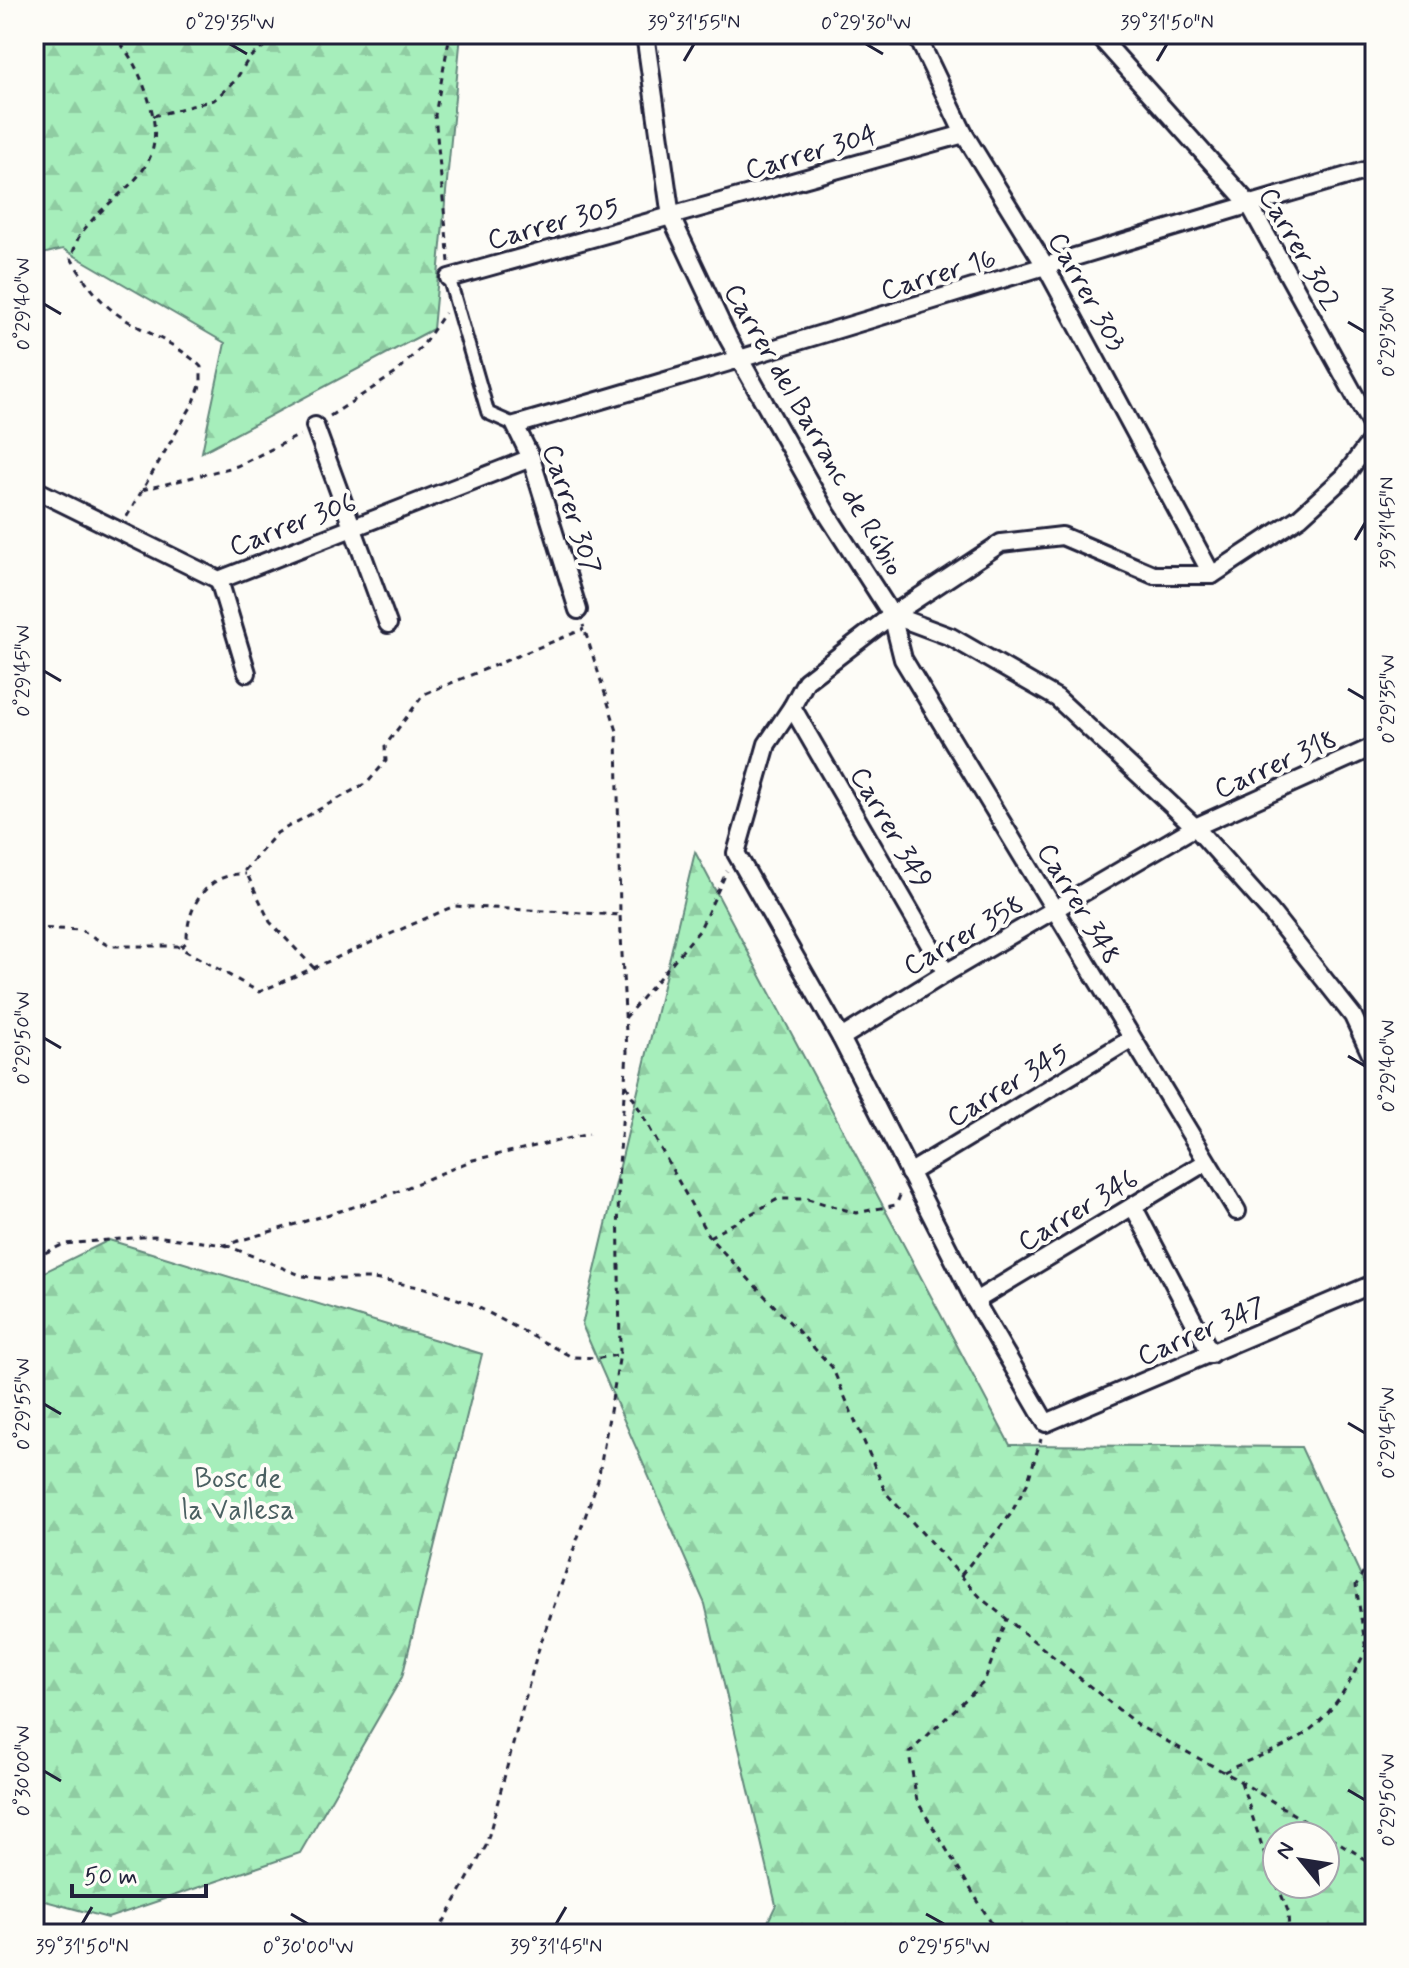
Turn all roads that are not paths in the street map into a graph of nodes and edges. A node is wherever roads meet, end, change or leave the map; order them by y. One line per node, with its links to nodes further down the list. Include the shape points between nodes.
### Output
1 (645, 34): 7 (street, Carrer del Barranc de Rúbio)
2 (916, 34): 4 (street, Carrer 303)
3 (1097, 34): 6 (street, Carrer 302)
4 (964, 134): 7 (street, Carrer 304); 8 (street, Carrer 303)
5 (1375, 168): 6 (street, Carrer 16)
6 (1249, 204): 8 (street, Carrer 16); 13 (street, Carrer 302)
7 (671, 217): 9 (street, Carrer 305); 10 (street, Carrer del Barranc de Rúbio)
8 (1046, 267): 10 (street, Carrer 16); 17 (street, Carrer 303)
9 (449, 278): 11 (street, via 488,413)
10 (741, 361): 11 (street, Carrer 16); 20 (street, Carrer del Barranc de Rúbio, via 827,514)
11 (515, 425): 14 (street, Carrer 307)
12 (315, 426): 16 (street)
13 (1375, 434): 17 (street, via 1344,477 1300,517)
14 (531, 458): 16 (street, Carrer 306); 19 (street, Carrer 307)
15 (34, 489): 18 (street, Carrer 306)
16 (353, 527): 18 (street, Carrer 306); 21 (street)
17 (1212, 575): 20 (street, via 1154,575 1062,536 1001,543)
18 (219, 580): 22 (street)
19 (578, 610)
20 (892, 615): 23 (street, via 806,681); 25 (street, Carrer del Barranc de Rúbio, via 951,637 1057,698); 26 (street, Carrer 348, via 903,659)
21 (388, 624)
22 (247, 673)
23 (792, 707): 27 (street, Carrer 349); 28 (street, via 767,744 736,853)
24 (1375, 746): 25 (street, Carrer 318)
25 (1195, 827): 26 (street, Carrer 358); 30 (street, Carrer del Barranc de Rúbio, via 1353,1016)
26 (1054, 911): 27 (street, Carrer 358); 29 (street, Carrer 348)
27 (946, 973): 28 (street, Carrer 358)
28 (841, 1038): 32 (street)
29 (1131, 1039): 31 (street, Carrer 348); 32 (street, Carrer 345)
30 (1375, 1063)
31 (1206, 1162): 33 (street, Carrer 346); 34 (street, Carrer 348)
32 (909, 1173): 36 (street)
33 (1133, 1206): 36 (street, Carrer 346); 37 (street)
34 (1237, 1211)
35 (1375, 1283): 37 (street, Carrer 347)
36 (975, 1301): 37 (street, Carrer 347, via 1046,1423)
37 (1211, 1354)

